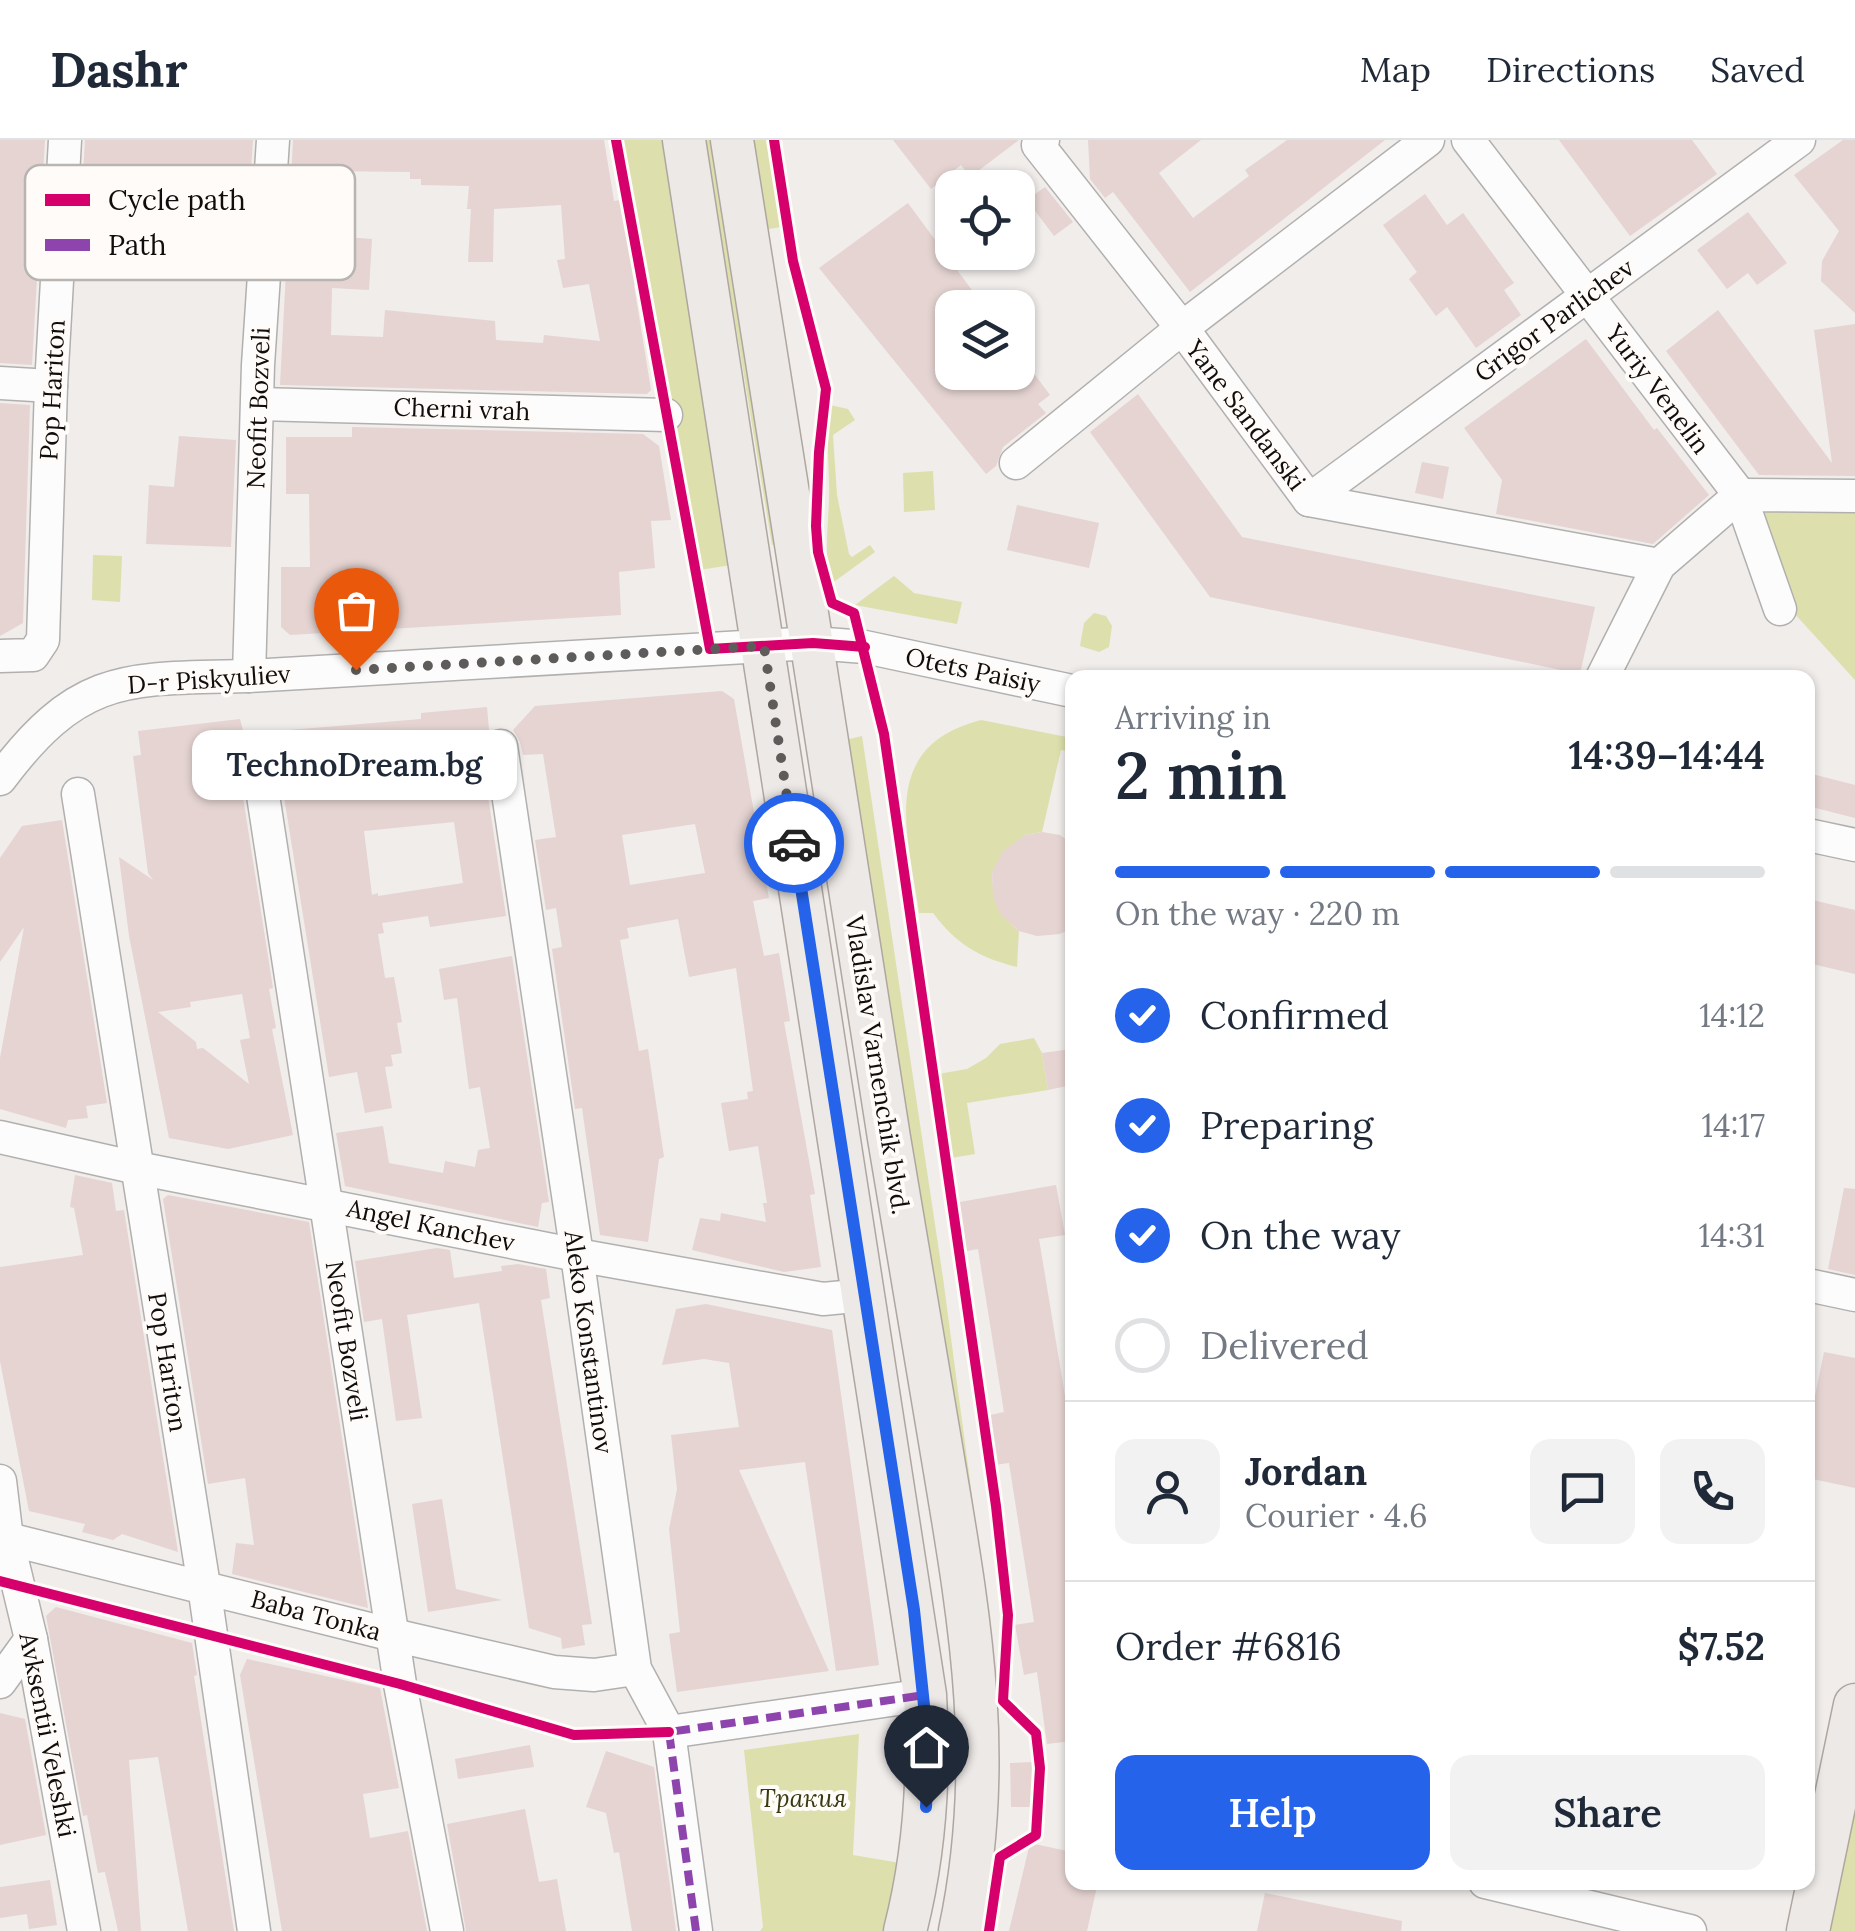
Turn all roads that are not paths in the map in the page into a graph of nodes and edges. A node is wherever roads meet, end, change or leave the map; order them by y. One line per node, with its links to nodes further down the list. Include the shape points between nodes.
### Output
1 (65, 140): 9 (street, Pop Hariton)
2 (273, 140): 10 (street, Neofit Bozveli)
3 (684, 140): 26 (main road, Vladislav Varnenchik blvd.)
4 (732, 140): 25 (main road, Vladislav Varnenchik blvd.)
5 (1428, 140): 14 (street)
6 (1468, 140): 13 (street, Yuriy Venelin)
7 (1800, 140): 13 (street, Grigor Parlichev)
8 (1041, 142): 14 (street, Yane Sandanski)
9 (64, 165)
10 (272, 165)
11 (57, 280): 16 (street, Pop Hariton)
12 (265, 280): 17 (street, Neofit Bozveli)
13 (1587, 296): 20 (street, Yuriy Venelin); 22 (street, Grigor Parlichev)
14 (1182, 328): 19 (street); 22 (street, Yane Sandanski)
15 (0, 384): 16 (street)
16 (51, 386): 27 (street, Pop Hariton, via 43,640 32,655)
17 (258, 404): 18 (street, Cherni vrah); 29 (street, Neofit Bozveli)
18 (666, 415)
19 (1016, 463)
20 (1740, 495): 21 (street); 23 (street); 24 (street, Yuriy Venelin)
21 (1855, 496)
22 (1309, 500): 23 (street, Yane Sandanski)
23 (1658, 565): 28 (street)
24 (1780, 609)
25 (813, 643): 26 (street, D-r Piskyuliev); 30 (street, Otets Paisiy, via 865,647); 60 (main road, Vladislav Varnenchik blvd., via 972,1651 979,1790)
26 (764, 646): 29 (street, D-r Piskyuliev); 42 (main road, Vladislav Varnenchik blvd.)
27 (0, 656)
28 (1606, 670)
29 (249, 676): 33 (street, D-r Piskyuliev, via 123,682 86,696 27,742)
30 (1065, 690)
31 (501, 746): 40 (street, Aleko Konstantinov)
32 (256, 750): 39 (street, Neofit Bozveli)
33 (0, 779)
34 (78, 794): 38 (street, Pop Hariton)
35 (1815, 836): 36 (street)
36 (1855, 844)
37 (0, 1137): 38 (street, Angel Kanchev)
38 (137, 1168): 39 (street, Angel Kanchev); 46 (street, Pop Hariton)
39 (326, 1204): 40 (street, Angel Kanchev); 47 (street, Neofit Bozveli)
40 (578, 1255): 42 (street, Angel Kanchev, via 823,1299); 49 (street, Aleko Konstantinov)
41 (1815, 1286): 43 (street)
42 (865, 1295): 51 (main road, Vladislav Varnenchik blvd.)
43 (1855, 1295)
44 (0, 1481): 45 (street, Avksentii Veleshki)
45 (4, 1538): 46 (street, Baba Tonka); 48 (street, Avksentii Veleshki)
46 (204, 1586): 47 (street, Baba Tonka); 56 (street, Pop Hariton)
47 (393, 1635): 49 (street, Baba Tonka, via 554,1672); 57 (street, Neofit Bozveli)
48 (30, 1639): 50 (street); 55 (street, Avksentii Veleshki)
49 (635, 1669): 53 (street, Aleko Konstantinov)
50 (0, 1682)
51 (925, 1695): 53 (street); 59 (main road, Vladislav Varnenchik blvd., via 926,1807)
52 (1855, 1706): 62 (main road)
53 (669, 1732): 58 (street, Aleko Konstantinov)
54 (1518, 1890): 61 (street)
55 (84, 1931)
56 (254, 1931)
57 (447, 1931)
58 (696, 1931)
59 (905, 1931)
60 (960, 1931)
61 (1690, 1931)
62 (1808, 1931)

